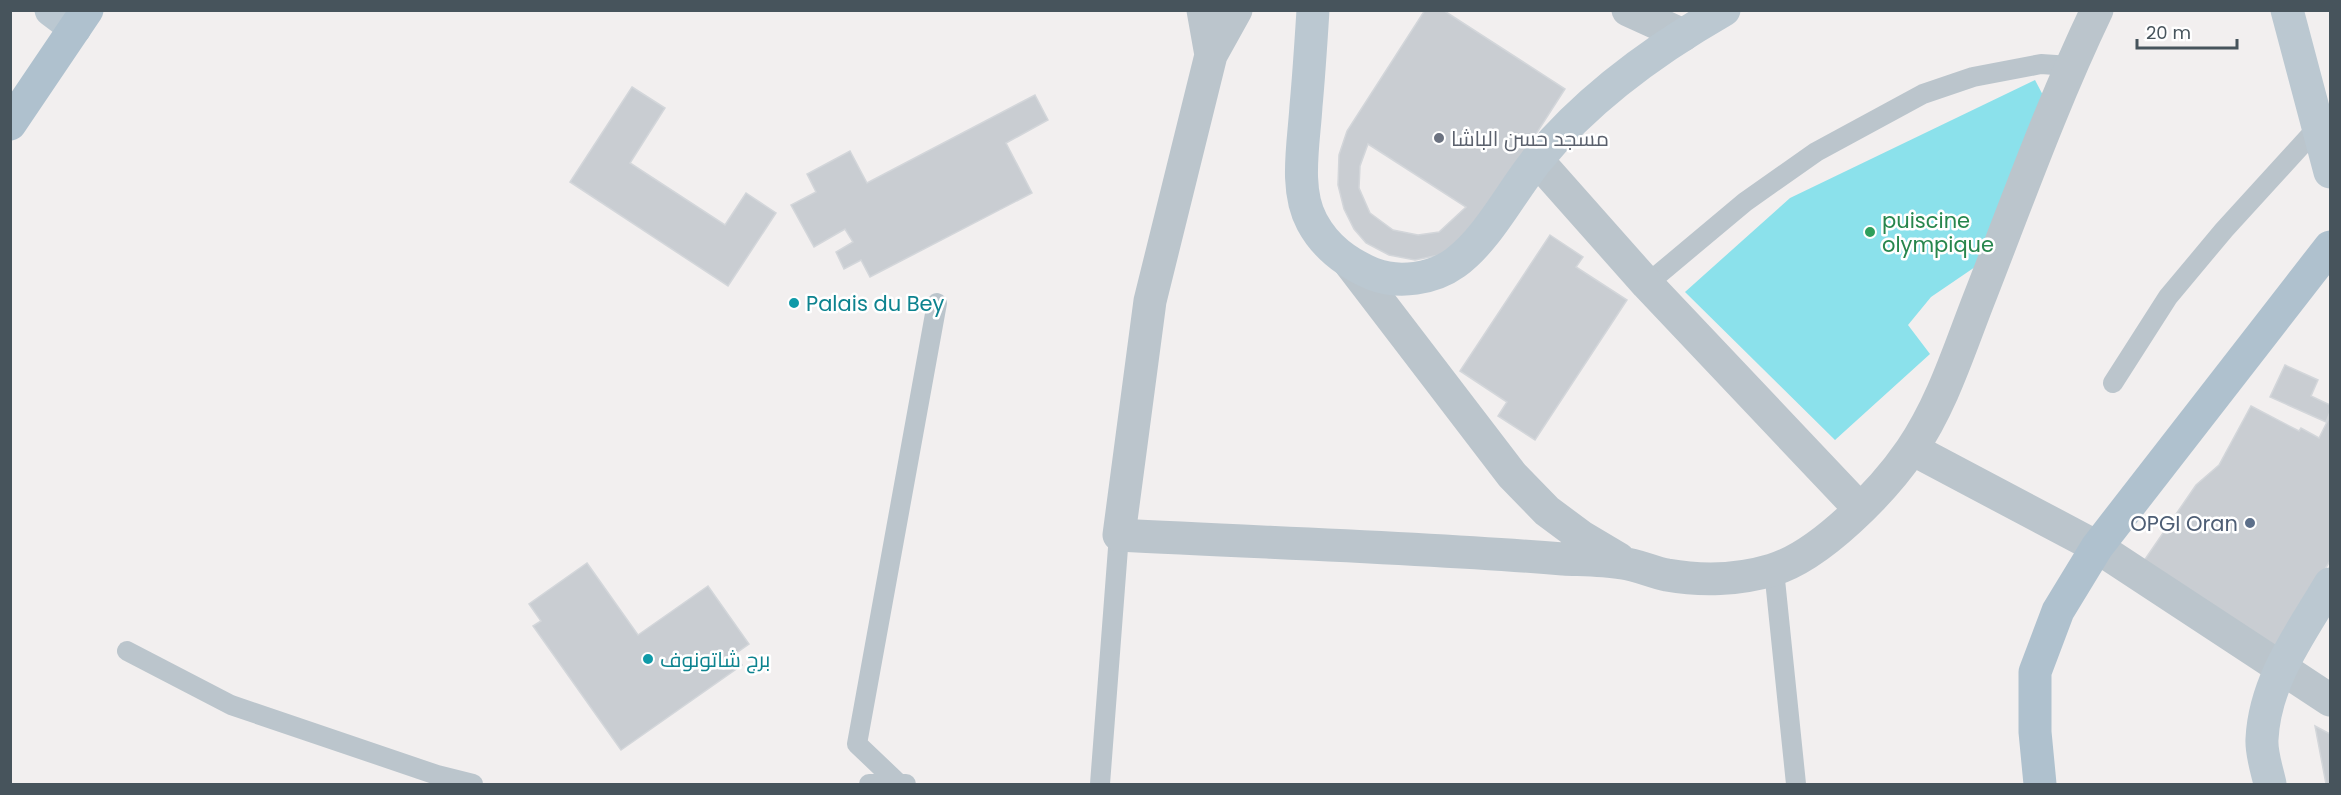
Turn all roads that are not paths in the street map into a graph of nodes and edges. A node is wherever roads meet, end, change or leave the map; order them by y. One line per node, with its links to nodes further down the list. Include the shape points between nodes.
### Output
1 (1203, 10): 10 (street)
2 (1236, 10): 10 (street)
3 (1313, 10): 17 (street, via 1302,174 1305,199 1324,242)
4 (1628, 10): 9 (street)
5 (1724, 10): 9 (street)
6 (2097, 10): 11 (street)
7 (2287, 10): 13 (street)
8 (71, 16): 12 (main road)
9 (1683, 35): 14 (street, via 1576,118)
10 (1211, 55): 23 (street, via 1150,302)
11 (2070, 66): 18 (lane, via 2042,64 1973,77 1923,94 1808,158 1745,202); 21 (street, via 1952,368)
12 (10, 124)
13 (2318, 127): 15 (street); 20 (lane, via 2168,297)
14 (1537, 160): 17 (street, via 1481,237 1456,262 1433,276 1402,279 1376,275); 18 (street)
15 (2331, 172)
16 (2331, 247): 24 (main road)
17 (1349, 262): 25 (street, via 1512,475 1547,511)
18 (1647, 284): 22 (street)
19 (937, 303): 33 (lane, via 857,744)
20 (2113, 383)
21 (1912, 449): 22 (street); 24 (street)
22 (1860, 509): 26 (street, via 1807,555)
23 (1119, 535): 25 (street); 34 (lane)
24 (2097, 546): 29 (street); 36 (main road, via 2058,611 2035,672)
25 (1625, 563): 26 (street, via 1666,575 1703,579)
26 (1774, 570): 35 (lane)
27 (2331, 584): 29 (street)
28 (127, 651): 31 (lane, via 231,705)
29 (2280, 666): 30 (street); 37 (street, via 2268,702 2262,741)
30 (2331, 700)
31 (473, 784)
32 (869, 784): 33 (lane)
33 (904, 784)
34 (1100, 784)
35 (1796, 784)
36 (2040, 784)
37 (2270, 784)

